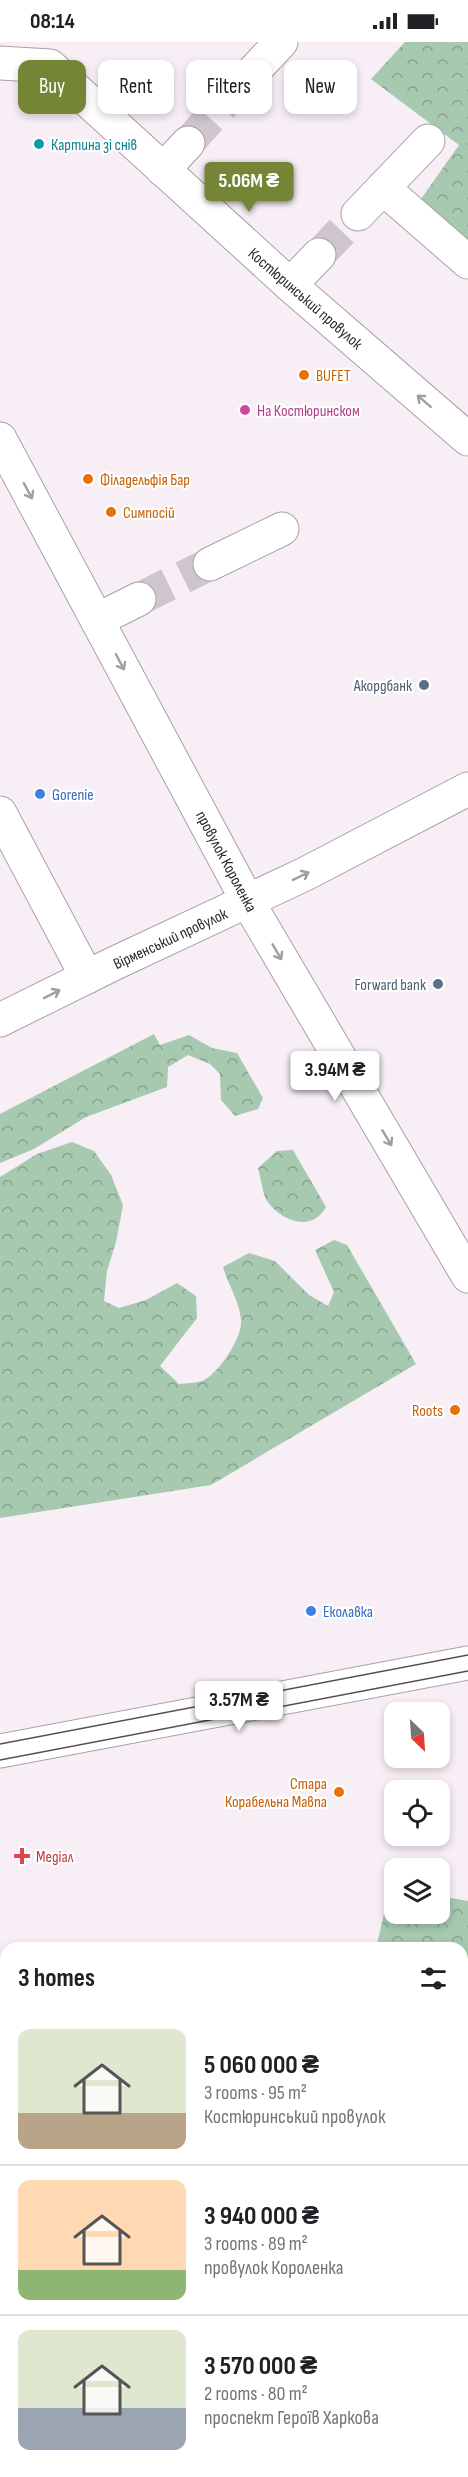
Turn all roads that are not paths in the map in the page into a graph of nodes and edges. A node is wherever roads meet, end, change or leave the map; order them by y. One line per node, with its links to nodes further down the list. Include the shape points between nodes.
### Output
1 (281, 42): 2 (street)
2 (264, 60)
3 (0, 63): 6 (street, Костюринський провулок, via 50,66)
4 (428, 141): 7 (street)
5 (188, 143): 6 (street)
6 (163, 170): 11 (street, Костюринський провулок)
7 (383, 188): 8 (street); 10 (street)
8 (358, 214)
9 (319, 255): 11 (street)
10 (468, 262)
11 (290, 285): 13 (street, Костюринський провулок, one-way to 11)
12 (0, 439): 17 (street, провулок Короленка, one-way to 17)
13 (468, 439)
14 (282, 529): 15 (street)
15 (210, 564)
16 (139, 599): 17 (street)
17 (97, 620): 20 (street, провулок Короленка, one-way to 20)
18 (468, 789): 20 (street, Вірменський провулок, one-way to 18)
19 (0, 813): 21 (street)
20 (248, 902): 21 (street, Вірменський провулок); 23 (street, провулок Короленка, one-way to 23)
21 (87, 977): 22 (street, Вірменський провулок, one-way to 21)
22 (0, 1020)
23 (466, 1268)
24 (468, 1663): 25 (street)
25 (0, 1751)

